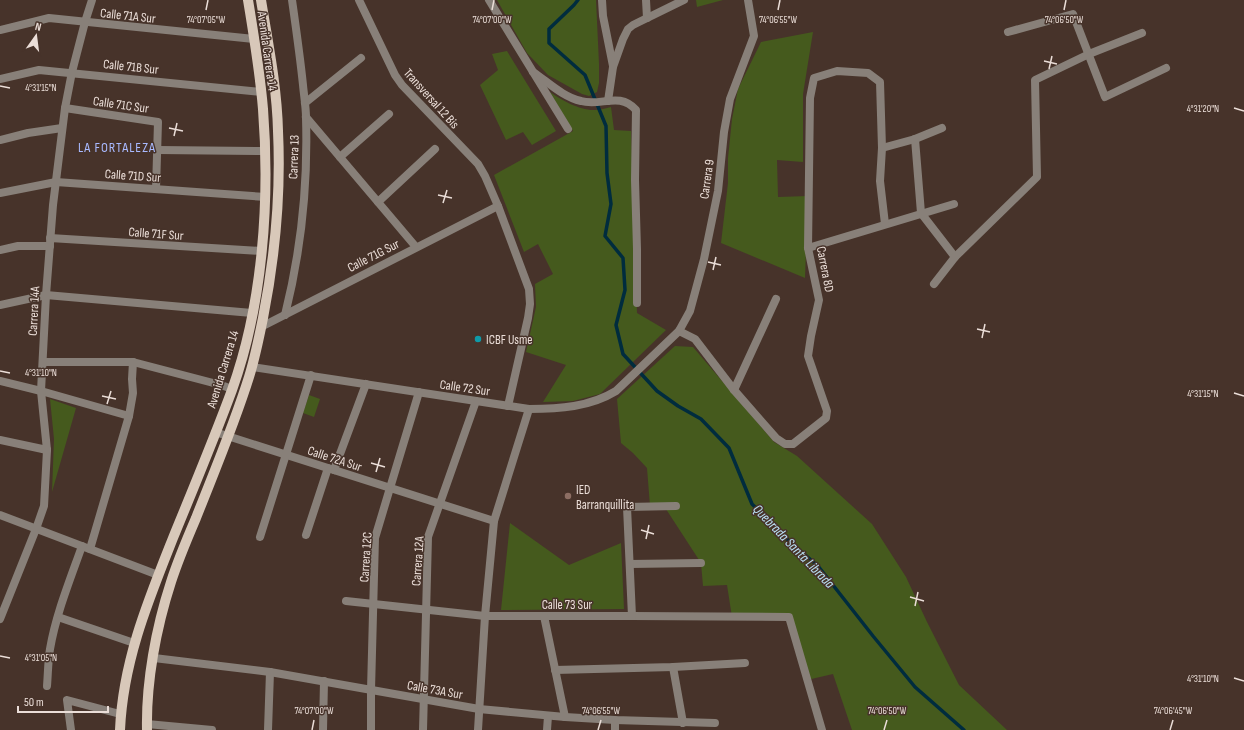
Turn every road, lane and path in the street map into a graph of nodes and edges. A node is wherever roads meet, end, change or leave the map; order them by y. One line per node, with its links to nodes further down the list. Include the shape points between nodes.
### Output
1 (92, 0): 12 (street, Carrera 14A)
2 (248, 0): 16 (main road, Avenida Carrera 14)
3 (261, 0): 62 (main road, Avenida Carrera 14, via 272,62 279,160 274,247)
4 (292, 0): 26 (street, Carrera 13)
5 (359, 0): 46 (street, Transversal 12 Bis, via 398,80 478,164)
6 (489, 0): 22 (street)
7 (602, 0): 19 (street)
8 (646, 0): 11 (street)
9 (684, 0): 11 (street)
10 (748, 0): 63 (street, Carrera 9, via 754,36 730,99 718,191 704,259 690,311)
11 (646, 18): 19 (street, via 628,29)
12 (85, 22): 13 (street, Calle 71A Sur, via 49,18); 16 (street, Calle 71A Sur); 21 (street, Carrera 14A)
13 (0, 30)
14 (1008, 32): 17 (street, via 1073,14)
15 (1142, 33): 17 (street)
16 (254, 39): 24 (main road, Avenida Carrera 14)
17 (1089, 54): 20 (street, via 1105,97); 54 (street, via 1036,80 1037,177)
18 (361, 58): 26 (street)
19 (613, 67): 25 (street)
20 (1166, 68)
21 (72, 72): 23 (street, Calle 71B Sur, via 39,70); 24 (street, Calle 71B Sur); 27 (street, Carrera 14A)
22 (533, 72): 25 (street, via 573,99 588,103); 32 (street)
23 (0, 79)
24 (261, 92): 38 (main road, Avenida Carrera 14)
25 (606, 101): 58 (street, via 623,101 636,110)
26 (305, 102): 29 (street, Carrera 13)
27 (65, 108): 30 (street, Carrera 14A); 37 (street, Calle 71C Sur, via 158,122)
28 (389, 114): 39 (street)
29 (306, 117): 39 (street); 61 (street, Carrera 13, via 305,184 301,225)
30 (62, 128): 34 (street); 40 (street, Carrera 14A)
31 (942, 128): 33 (street)
32 (568, 129)
33 (915, 139): 35 (street); 47 (street)
34 (0, 140)
35 (882, 148): 48 (street, via 880,181); 51 (street, Carrera 8D, via 880,82 868,73 837,71 814,78 810,98)
36 (435, 149): 44 (street)
37 (158, 150): 38 (street); 41 (street)
38 (266, 151): 43 (main road, Avenida Carrera 14)
39 (340, 157): 44 (street)
40 (56, 182): 41 (street, Calle 71D Sur); 42 (street, Calle 71D Sur); 49 (street, Carrera 14A)
41 (156, 189): 43 (street, Calle 71D Sur)
42 (0, 193)
43 (266, 197): 53 (main road, Avenida Carrera 14)
44 (378, 202): 50 (street)
45 (954, 204): 47 (street)
46 (498, 206): 50 (street, Calle 71G Sur); 76 (street, Transversal 12 Bis, via 529,289 530,304)
47 (921, 213): 48 (street); 54 (street)
48 (886, 224): 51 (street)
49 (50, 242): 52 (street, Calle 71F Sur); 53 (street, Calle 71F Sur); 56 (street, Carrera 14A)
50 (416, 247): 61 (street, Calle 71G Sur)
51 (808, 248): 72 (street, Carrera 8D, via 819,300 808,356 826,418 793,444 785,444 776,438)
52 (0, 250)
53 (261, 252): 60 (main road, Avenida Carrera 14)
54 (955, 257): 55 (street)
55 (934, 284)
56 (46, 294): 59 (street); 60 (street); 65 (street, Carrera 14A)
57 (776, 299): 72 (street)
58 (637, 303)
59 (0, 305)
60 (252, 313): 71 (main road, Avenida Carrera 14)
61 (285, 315): 62 (street, Calle 71G Sur)
62 (261, 327): 67 (main road, Avenida Carrera 14)
63 (679, 330): 64 (street, Carrera 9); 72 (street, via 695,339)
64 (657, 353): 77 (street, Calle 72 Sur, via 607,397 582,405)
65 (42, 362): 66 (street); 73 (street, Carrera 14A)
66 (133, 362): 71 (street); 78 (street, via 133,393)
67 (252, 367): 68 (street, Calle 72 Sur); 80 (main road, Avenida Carrera 14)
68 (311, 376): 70 (street, Calle 72 Sur); 83 (street)
69 (0, 381): 73 (street)
70 (366, 384): 74 (street, Calle 72 Sur); 84 (street)
71 (232, 389): 79 (main road, Avenida Carrera 14)
72 (734, 390)
73 (41, 391): 78 (street); 82 (street, Carrera 14A)
74 (420, 392): 75 (street, Calle 72 Sur); 85 (street, Carrera 12C)
75 (476, 401): 76 (street, Calle 72 Sur); 86 (street, Carrera 12A)
76 (508, 406): 77 (street, Calle 72 Sur)
77 (529, 409): 89 (street)
78 (129, 416): 93 (street)
79 (215, 432): 80 (street, Calle 72A Sur); 96 (main road, Avenida Carrera 14)
80 (228, 436): 83 (street, Calle 72A Sur); 106 (main road, Avenida Carrera 14, via 173,575 163,608)
81 (0, 440): 82 (street)
82 (47, 450): 90 (street, Carrera 14A, via 44,506)
83 (286, 455): 84 (street, Calle 72A Sur); 92 (street)
84 (331, 469): 85 (street, Calle 72A Sur); 91 (street)
85 (390, 488): 86 (street, Calle 72A Sur); 98 (street, Carrera 12C, via 376,538)
86 (440, 504): 89 (street, Calle 72A Sur); 99 (street, Carrera 12A, via 428,537)
87 (676, 506): 95 (street, via 627,506)
88 (0, 515): 90 (street)
89 (494, 521): 101 (street)
90 (36, 529): 93 (street); 104 (street, Carrera 14A)
91 (306, 535)
92 (260, 537)
93 (86, 548): 96 (street); 100 (street)
94 (701, 563): 95 (street)
95 (630, 564): 103 (street)
96 (158, 575): 105 (main road, Avenida Carrera 14)
97 (346, 601): 98 (street, Calle 73 Sur)
98 (374, 604): 99 (street, Calle 73 Sur); 113 (street, Carrera 12C)
99 (426, 609): 101 (street, Calle 73 Sur); 114 (street, Carrera 12A)
100 (58, 616): 105 (street); 112 (street, via 50,650)
101 (485, 616): 102 (street, Calle 73 Sur); 115 (street)
102 (544, 616): 103 (street, Calle 73 Sur); 109 (street)
103 (632, 616): 133 (street, Calle 73 Sur, via 789,617)
104 (0, 619)
105 (134, 643): 116 (main road, Avenida Carrera 14)
106 (154, 658): 110 (street, Calle 73A Sur); 122 (main road, Avenida Carrera 14, via 148,694)
107 (745, 663): 108 (street)
108 (673, 667): 109 (street); 121 (street)
109 (555, 670): 118 (street)
110 (270, 672): 111 (street, Calle 73A Sur); 126 (street)
111 (324, 681): 113 (street, Calle 73A Sur); 127 (street)
112 (47, 686)
113 (371, 690): 114 (street, Calle 73A Sur); 128 (street, Carrera 12C)
114 (423, 699): 115 (street, Calle 73A Sur); 129 (street, Carrera 12A)
115 (479, 709): 117 (street, Calle 73A Sur); 130 (street)
116 (120, 714): 123 (street, via 67,700); 124 (main road, Avenida Carrera 14)
117 (548, 716): 118 (street, Calle 73A Sur); 131 (street)
118 (565, 717): 119 (street, Calle 73A Sur)
119 (616, 720): 121 (street, Calle 73A Sur); 132 (street)
120 (715, 724): 121 (street, Calle 73A Sur)
121 (687, 725)
122 (147, 727): 125 (street)
123 (71, 730)
124 (120, 730)
125 (212, 730)
126 (268, 730)
127 (323, 730)
128 (371, 730)
129 (423, 730)
130 (478, 730)
131 (547, 730)
132 (615, 730)
133 (822, 730)

